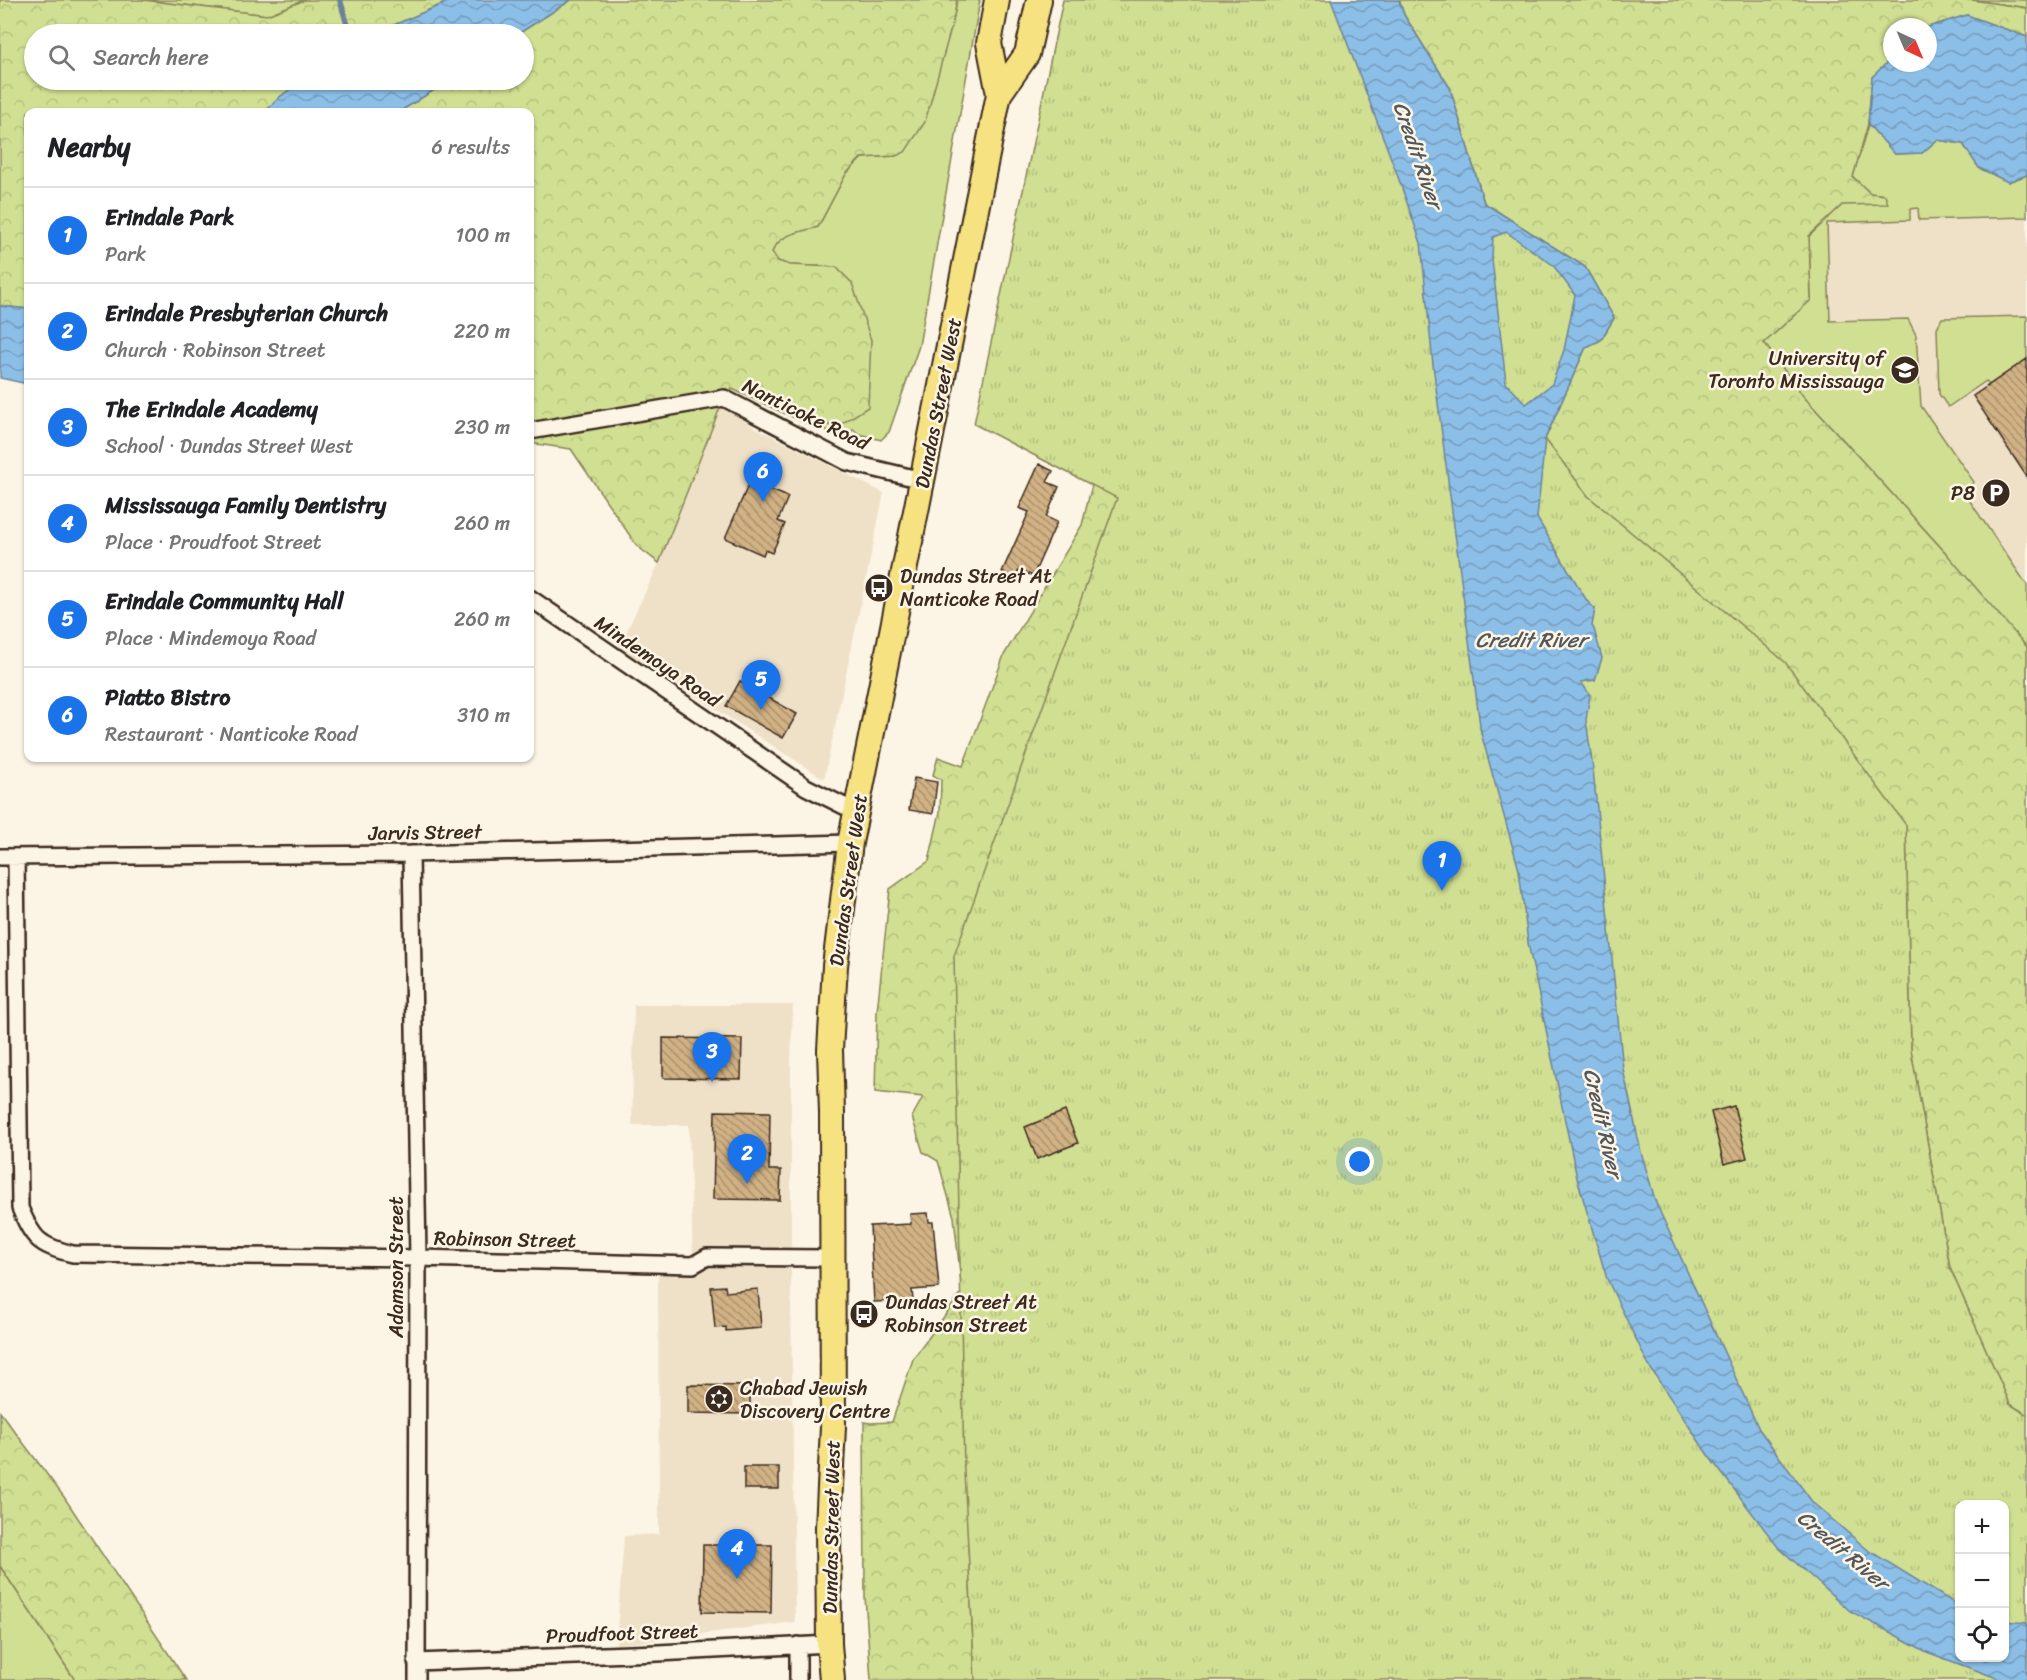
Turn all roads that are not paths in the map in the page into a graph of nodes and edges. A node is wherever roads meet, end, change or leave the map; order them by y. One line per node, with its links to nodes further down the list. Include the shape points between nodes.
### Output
1 (997, 0): 3 (main road, Dundas Street West, via 989,43)
2 (1039, 0): 3 (main road, Dundas Street West, via 1027,54)
3 (999, 94): 5 (main road, Dundas Street West)
4 (534, 430): 5 (street, Nanticoke Road, via 724,398 847,462)
5 (922, 480): 7 (main road, Dundas Street West)
6 (534, 601): 7 (street, Mindemoya Road, via 806,787)
7 (856, 812): 8 (main road, Dundas Street West)
8 (850, 843): 9 (street, Jarvis Street); 12 (main road, Dundas Street West, via 836,955 830,1050)
9 (411, 854): 10 (street, Jarvis Street); 11 (street, Adamson Street)
10 (8, 857): 11 (street, Robinson Street, via 20,1208 35,1238 52,1249 73,1254)
11 (418, 1258): 12 (street, Robinson Street, via 693,1265 707,1257); 15 (street, Adamson Street)
12 (831, 1258): 13 (main road, Dundas Street West)
13 (829, 1644): 14 (street, Proudfoot Street); 18 (main road, Dundas Street West)
14 (798, 1645): 15 (street, Proudfoot Street); 17 (street)
15 (417, 1662): 16 (street, Adamson Street)
16 (417, 1680)
17 (798, 1680)
18 (832, 1680)

